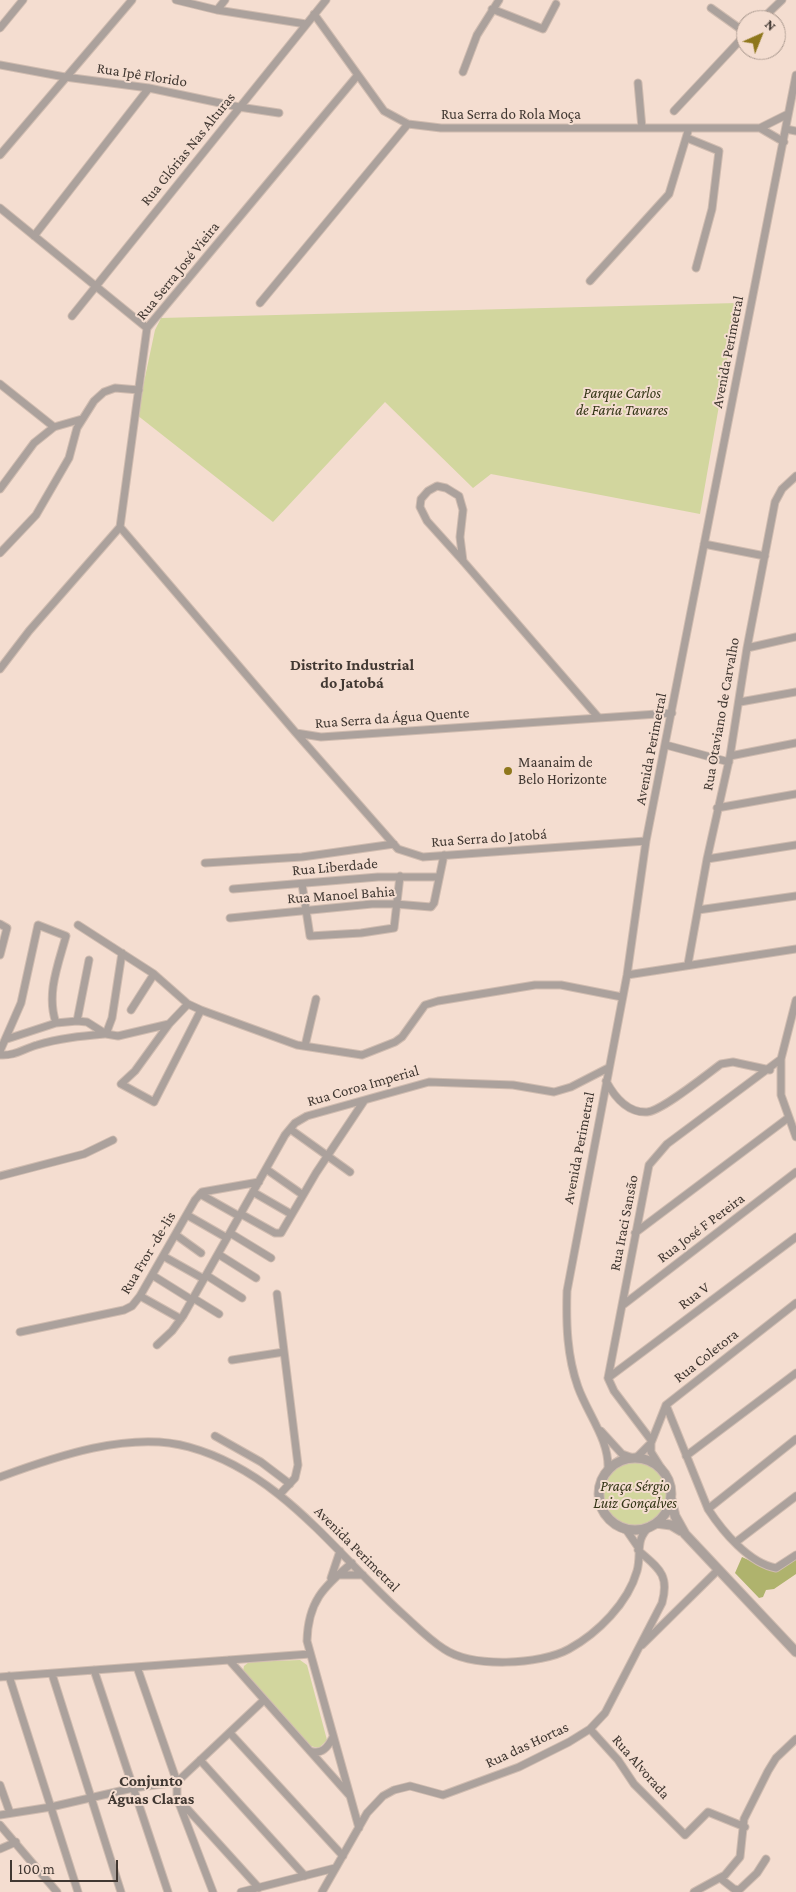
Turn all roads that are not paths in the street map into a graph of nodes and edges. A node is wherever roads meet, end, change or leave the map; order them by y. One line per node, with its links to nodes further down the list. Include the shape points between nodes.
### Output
1 (23, 0): 16 (street)
2 (132, 0): 22 (street)
3 (176, 0): 11 (street)
4 (225, 0): 11 (street)
5 (326, 0): 13 (street, Rua Glórias Nas Alturas)
6 (499, 0): 10 (street)
7 (782, 0): 12 (street)
8 (556, 4): 10 (street, via 543,28)
9 (711, 8): 15 (street)
10 (492, 9): 19 (street, via 477,35)
11 (217, 10): 14 (street)
12 (772, 10)
13 (314, 14): 14 (street, Rua Glórias Nas Alturas); 21 (street, Rua Serra do Rola Moça)
14 (306, 24): 25 (street, Rua Glórias Nas Alturas)
15 (736, 27)
16 (0, 28)
17 (736, 45): 26 (street)
18 (0, 65): 22 (street, Rua Ipê Florido)
19 (463, 72)
20 (796, 75): 28 (street, Avenida Perimetral)
21 (357, 76): 29 (street, Rua Serra do Rola Moça, via 384,111); 45 (street, Rua Serra José Vieira)
22 (65, 77): 24 (street, Rua Ipê Florido); 37 (street)
23 (638, 83): 30 (street)
24 (149, 88): 25 (street, Rua Ipê Florido); 39 (street)
25 (238, 107): 27 (street, Rua Ipê Florido); 42 (street, Rua Glórias Nas Alturas)
26 (674, 111)
27 (279, 113)
28 (788, 114): 32 (street, Rua Serra do Rola Moça); 33 (street, Avenida Perimetral)
29 (408, 124): 30 (street, Rua Serra do Rola Moça, via 441,128); 43 (street)
30 (642, 128): 31 (street, Rua Serra do Rola Moça)
31 (689, 128): 32 (street, Rua Serra do Rola Moça); 35 (street)
32 (760, 128): 36 (street)
33 (786, 129): 34 (street); 36 (street, Avenida Perimetral)
34 (796, 131)
35 (687, 138): 40 (street, via 719,152 712,209); 41 (street, via 669,194)
36 (784, 142): 53 (street, Avenida Perimetral)
37 (0, 155)
38 (0, 208): 39 (street)
39 (34, 236): 42 (street)
40 (696, 268)
41 (590, 281)
42 (95, 286): 44 (street, Rua Glórias Nas Alturas); 45 (street)
43 (260, 303)
44 (72, 316)
45 (147, 328): 47 (street, Rua Serra José Vieira)
46 (0, 384): 49 (street)
47 (139, 390): 48 (street, via 116,388 104,392); 52 (street, Rua Serra José Vieira)
48 (82, 419): 49 (street); 54 (street, via 69,458 36,515)
49 (54, 427): 51 (street, via 34,443)
50 (796, 476): 55 (street, Rua Otaviano de Carvalho, via 782,489 775,502)
51 (0, 489)
52 (120, 527): 59 (street); 64 (street, Rua Serra da Água Quente)
53 (704, 544): 55 (street); 62 (street, Avenida Perimetral)
54 (0, 553)
55 (765, 556): 58 (street, Rua Otaviano de Carvalho)
56 (463, 560): 56 (street, via 426,521 420,507 424,495 437,486 459,496 463,510 460,536); 63 (street)
57 (796, 637): 58 (street)
58 (747, 648): 61 (street, Rua Otaviano de Carvalho)
59 (0, 669)
60 (796, 692): 61 (street)
61 (740, 702): 67 (street, Rua Otaviano de Carvalho)
62 (672, 713): 63 (street, Rua Serra da Água Quente); 66 (street, Avenida Perimetral)
63 (598, 717): 64 (street, Rua Serra da Água Quente, via 320,738)
64 (296, 734): 71 (street, Rua Serra do Jatobá)
65 (796, 743): 67 (street)
66 (666, 745): 67 (street); 70 (street, Avenida Perimetral)
67 (730, 759): 69 (street, Rua Otaviano de Carvalho)
68 (796, 794): 69 (street)
69 (717, 808): 74 (street, Rua Otaviano de Carvalho)
70 (646, 841): 73 (street, Rua Serra do Jatobá); 93 (street, Avenida Perimetral)
71 (394, 844): 73 (street, Rua Serra do Jatobá, via 423,857); 75 (street, via 302,857)
72 (796, 845): 74 (street)
73 (444, 855): 77 (street, Rua Manoel Bahia)
74 (706, 860): 82 (street, Rua Otaviano de Carvalho)
75 (204, 863)
76 (400, 876): 77 (street, Rua Liberdade); 78 (street, Rua Liberdade); 81 (street)
77 (440, 877): 81 (street, Rua Manoel Bahia, via 431,907)
78 (302, 884): 79 (street, Rua Liberdade); 83 (street)
79 (233, 889)
80 (796, 896): 82 (street)
81 (395, 904): 83 (street, Rua Manoel Bahia); 83 (street, via 394,928 312,937 308,934)
82 (698, 910): 91 (street, Rua Otaviano de Carvalho)
83 (306, 911): 84 (street, Rua Manoel Bahia)
84 (230, 918)
85 (0, 924): 89 (street, via 7,928)
86 (78, 925): 88 (street)
87 (796, 949): 91 (street)
88 (122, 953): 92 (street); 103 (street, via 112,1018)
89 (0, 955)
90 (89, 960): 100 (street)
91 (688, 964): 93 (street)
92 (154, 974): 97 (street); 98 (street)
93 (627, 975): 94 (street, Avenida Perimetral)
94 (622, 997): 105 (street, via 561,985 535,985 425,1005 402,1037 362,1055); 108 (street, Avenida Perimetral)
95 (316, 999): 105 (street)
96 (796, 1000): 107 (street)
97 (188, 1004): 99 (street); 102 (street)
98 (131, 1010)
99 (201, 1010): 102 (street, via 154,1102 121,1084 135,1071); 105 (street)
100 (77, 1021): 101 (street); 103 (street, via 87,1022)
101 (56, 1023): 104 (street); 104 (street, via 52,997 66,936 38,925 21,1003)
102 (169, 1024): 103 (street, via 118,1036)
103 (106, 1034): 106 (street, via 36,1045 12,1056)
104 (7, 1038): 106 (street)
105 (305, 1046)
106 (0, 1053)
107 (782, 1059): 109 (street, Rua Iraci Sansão); 112 (street, via 781,1095)
108 (608, 1068): 110 (street, Avenida Perimetral); 111 (street, Rua Coroa Imperial, via 554,1092 513,1085 428,1082)
109 (770, 1070): 110 (street, via 733,1062 721,1064 660,1108 646,1112 625,1106 613,1095); 128 (street, Rua Iraci Sansão, via 656,1155 649,1165)
110 (606, 1080): 154 (street, Avenida Perimetral, via 573,1250 565,1328 578,1388)
111 (364, 1101): 113 (street, Rua Coroa Imperial, via 306,1116); 116 (street)
112 (788, 1118): 114 (street); 128 (street)
113 (290, 1129): 116 (street); 117 (street, Rua Coroa Imperial)
114 (796, 1137)
115 (113, 1140): 120 (street, via 84,1154)
116 (328, 1155): 118 (street); 124 (street)
117 (266, 1169): 121 (street, Rua Coroa Imperial); 124 (street)
118 (350, 1172)
119 (796, 1172): 144 (street, Rua José F Pereira)
120 (0, 1176)
121 (259, 1182): 122 (street, Rua Coroa Imperial); 123 (street)
122 (253, 1192): 125 (street); 127 (street, Rua Coroa Imperial)
123 (200, 1194): 126 (street, Rua Fror -de-lis); 127 (street)
124 (303, 1195): 125 (street)
125 (291, 1214): 127 (street, via 281,1233)
126 (187, 1215): 129 (street, Rua Fror -de-lis); 130 (street)
127 (240, 1215): 130 (street, Rua Coroa Imperial)
128 (635, 1233): 144 (street, Rua Iraci Sansão)
129 (176, 1235): 132 (street); 134 (street, Rua Fror -de-lis)
130 (228, 1236): 133 (street, Rua Coroa Imperial); 135 (street)
131 (796, 1237): 152 (street, Rua V)
132 (201, 1252)
133 (218, 1254): 137 (street, Rua Coroa Imperial); 138 (street)
134 (164, 1256): 136 (street, Rua Fror -de-lis); 137 (street)
135 (271, 1258)
136 (152, 1275): 140 (street, Rua Fror -de-lis); 142 (street)
137 (205, 1277): 141 (street); 142 (street, Rua Coroa Imperial)
138 (256, 1278)
139 (277, 1294): 149 (street)
140 (140, 1296): 146 (street); 147 (street, Rua Fror -de-lis, via 124,1310)
141 (242, 1298)
142 (192, 1299): 145 (street); 146 (street, Rua Coroa Imperial)
143 (796, 1303): 153 (street, Rua Coletora)
144 (623, 1305): 152 (street, Rua Iraci Sansão)
145 (219, 1314)
146 (180, 1319): 148 (street, Rua Coroa Imperial)
147 (20, 1332)
148 (157, 1345)
149 (284, 1352): 150 (street); 163 (street, via 298,1465)
150 (232, 1360)
151 (796, 1373): 158 (street)
152 (608, 1378): 157 (street)
153 (666, 1405): 157 (street, Rua Coletora); 158 (street)
154 (598, 1427): 159 (street, Avenida Perimetral, via 615,1448); 160 (street, Avenida Perimetral, via 608,1455)
155 (215, 1436): 163 (street, via 261,1462)
156 (796, 1439): 167 (street)
157 (651, 1441): 159 (street, Rua Coletora); 161 (street, via 652,1452)
158 (686, 1456): 167 (street)
159 (635, 1458): 160 (street, via 615,1464); 161 (street, via 646,1460)
160 (608, 1471): 169 (street, via 600,1485 600,1501 607,1516)
161 (663, 1472): 166 (street, via 669,1484)
162 (0, 1477): 164 (street, Avenida Perimetral, via 37,1464 118,1444 153,1443 188,1446 239,1466)
163 (290, 1484): 164 (street)
164 (280, 1494): 173 (street, Avenida Perimetral)
165 (796, 1496): 171 (street)
166 (670, 1498): 168 (street, via 668,1508); 170 (street, via 674,1516)
167 (708, 1509): 171 (street)
168 (653, 1525): 169 (street, via 635,1529); 170 (street, via 670,1525); 172 (street, Avenida Perimetral, via 642,1535)
169 (619, 1526): 172 (street)
170 (685, 1534): 176 (street)
171 (736, 1542): 174 (street, via 751,1558 776,1568)
172 (638, 1548): 178 (street, Avenida Perimetral, via 636,1574 613,1614 570,1649 548,1658 520,1662 469,1658 445,1650 392,1605); 180 (street, Rua das Hortas, via 664,1577 666,1589)
173 (340, 1550): 175 (street, Avenida Perimetral); 179 (street)
174 (796, 1554)
175 (352, 1563): 177 (street); 178 (street, Avenida Perimetral)
176 (718, 1570): 180 (street); 181 (street)
177 (336, 1575): 178 (street); 179 (street)
178 (363, 1575)
179 (330, 1581): 182 (street, via 318,1595 309,1614 307,1641)
180 (639, 1649): 190 (street, Rua das Hortas, via 605,1713)
181 (796, 1652)
182 (310, 1654): 183 (street); 192 (street)
183 (229, 1660): 184 (street); 189 (street)
184 (137, 1667): 185 (street); 196 (street)
185 (94, 1670): 186 (street); 198 (street)
186 (52, 1674): 187 (street); 199 (street)
187 (9, 1676): 188 (street); 202 (street)
188 (0, 1677)
189 (264, 1700): 191 (street); 194 (street)
190 (590, 1729): 206 (street, Rua Alvorada, via 634,1784 685,1835 708,1812); 207 (street, Rua das Hortas, via 519,1767 442,1795 410,1786 394,1790 383,1796 367,1813)
191 (230, 1733): 195 (street); 210 (street)
192 (334, 1737): 194 (street, via 329,1747 321,1752); 201 (street)
193 (796, 1739): 206 (street, via 776,1758 768,1771 744,1819)
194 (310, 1751): 201 (street)
195 (200, 1760): 196 (street); 213 (street)
196 (177, 1782): 198 (street); 200 (street)
197 (0, 1785): 203 (street)
198 (133, 1788): 199 (street); 219 (street)
199 (92, 1797): 202 (street); 218 (street)
200 (177, 1798): 215 (street); 220 (street)
201 (351, 1798): 207 (street)
202 (51, 1807): 203 (street); 217 (street)
203 (10, 1814): 204 (street)
204 (0, 1815)
205 (0, 1825): 208 (street)
206 (745, 1827): 214 (street, via 740,1856)
207 (359, 1828): 210 (street, Rua das Hortas)
208 (16, 1842): 209 (street); 216 (street)
209 (0, 1849)
210 (343, 1856): 212 (street, Rua das Hortas)
211 (766, 1858): 214 (street, via 757,1873 737,1890)
212 (335, 1868): 213 (street); 222 (street, Rua das Hortas)
213 (305, 1876): 215 (street)
214 (720, 1878): 223 (street)
215 (259, 1888): 221 (street)
216 (57, 1892)
217 (78, 1892)
218 (121, 1892)
219 (168, 1892)
220 (213, 1892)
221 (241, 1892)
222 (322, 1892)
223 (694, 1892)

